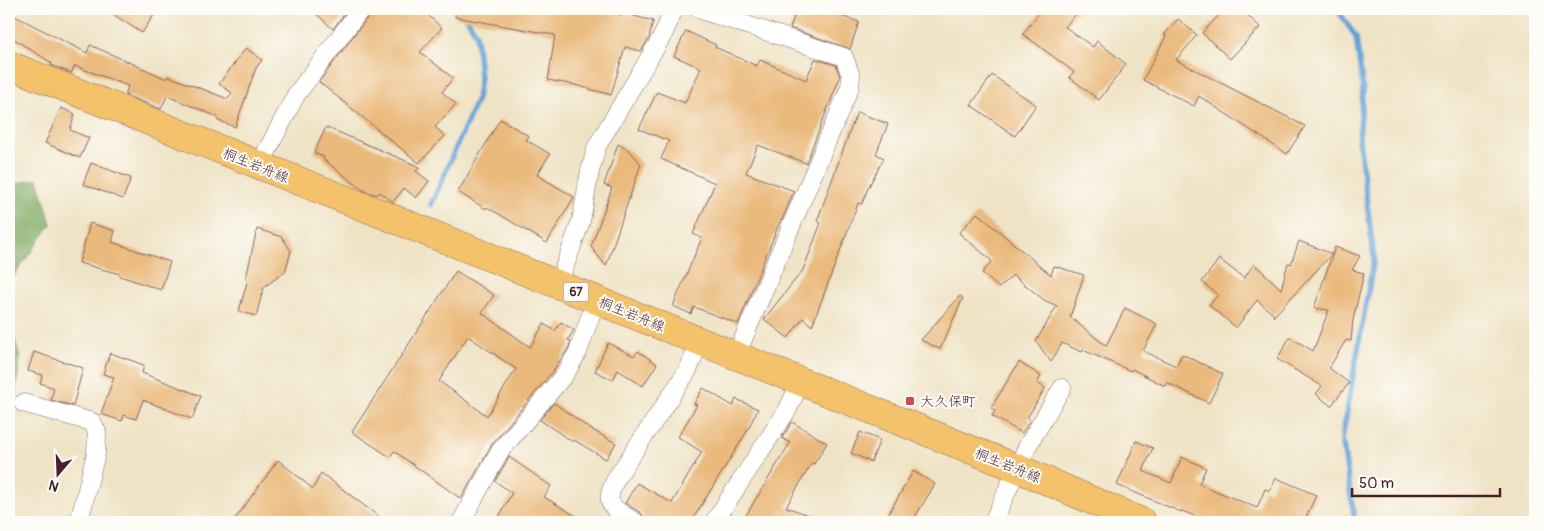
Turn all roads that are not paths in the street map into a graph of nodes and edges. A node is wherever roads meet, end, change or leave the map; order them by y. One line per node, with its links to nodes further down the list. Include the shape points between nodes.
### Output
1 (361, 9): 5 (street, via 296,95)
2 (674, 9): 6 (street, via 663,35 597,146 580,221)
3 (698, 9): 9 (street, via 844,57 851,76 850,87)
4 (9, 65): 5 (main road, 桐生岩舟線 / 67)
5 (259, 166): 6 (main road, 桐生岩舟線 / 67)
6 (558, 285): 7 (main road, 桐生岩舟線 / 67)
7 (596, 300): 8 (main road, 桐生岩舟線 / 67); 15 (street, via 578,352 566,374 500,451)
8 (700, 341): 9 (main road, 桐生岩舟線 / 67); 16 (street, via 688,370 609,493 617,510)
9 (736, 356): 10 (main road, 桐生岩舟線 / 67)
10 (801, 381): 13 (main road, 桐生岩舟線 / 67); 17 (street, via 788,409)
11 (1062, 388): 13 (street)
12 (23, 403): 14 (street, via 92,422 97,432 96,453)
13 (1017, 468): 18 (street); 19 (main road, 桐生岩舟線 / 67)
14 (79, 522)
15 (461, 522)
16 (635, 522)
17 (714, 522)
18 (993, 522)
19 (1142, 522)

